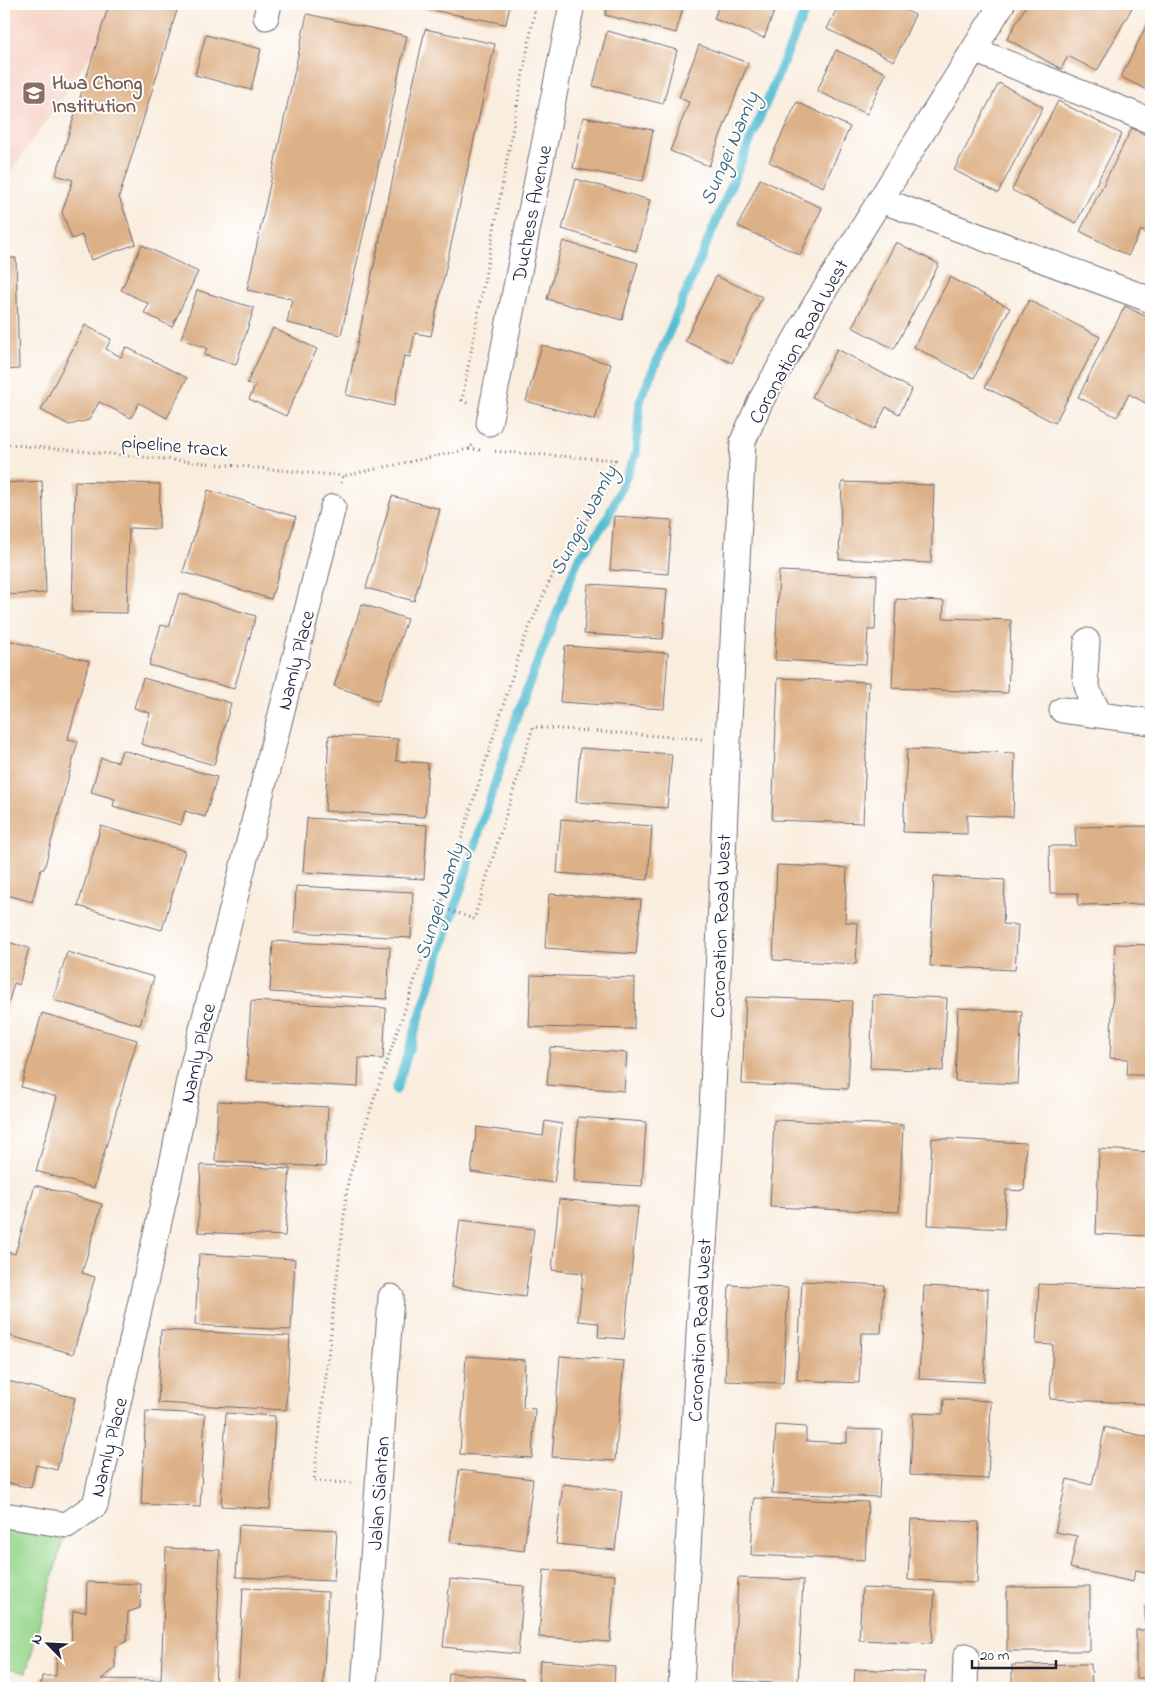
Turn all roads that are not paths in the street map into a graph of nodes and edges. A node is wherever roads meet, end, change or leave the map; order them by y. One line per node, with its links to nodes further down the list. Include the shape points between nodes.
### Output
1 (572, 4): 7 (street, Duchess Avenue)
2 (1002, 4): 3 (street, Coronation Road West)
3 (974, 50): 4 (street); 5 (street, Coronation Road West)
4 (1151, 121)
5 (880, 200): 6 (street); 17 (street, Coronation Road West, via 815,305 761,400 743,441 712,1125)
6 (1151, 300)
7 (490, 418)
8 (333, 507): 14 (street, Namly Place, via 188,1085 96,1505 67,1525)
9 (1087, 641): 11 (street, via 1085,676 1089,694)
10 (1062, 710): 11 (street)
11 (1100, 715): 12 (street)
12 (1151, 722)
13 (392, 1297): 16 (street, Jalan Siantan)
14 (4, 1515)
15 (966, 1656): 18 (street)
16 (364, 1688)
17 (681, 1688)
18 (965, 1688)

